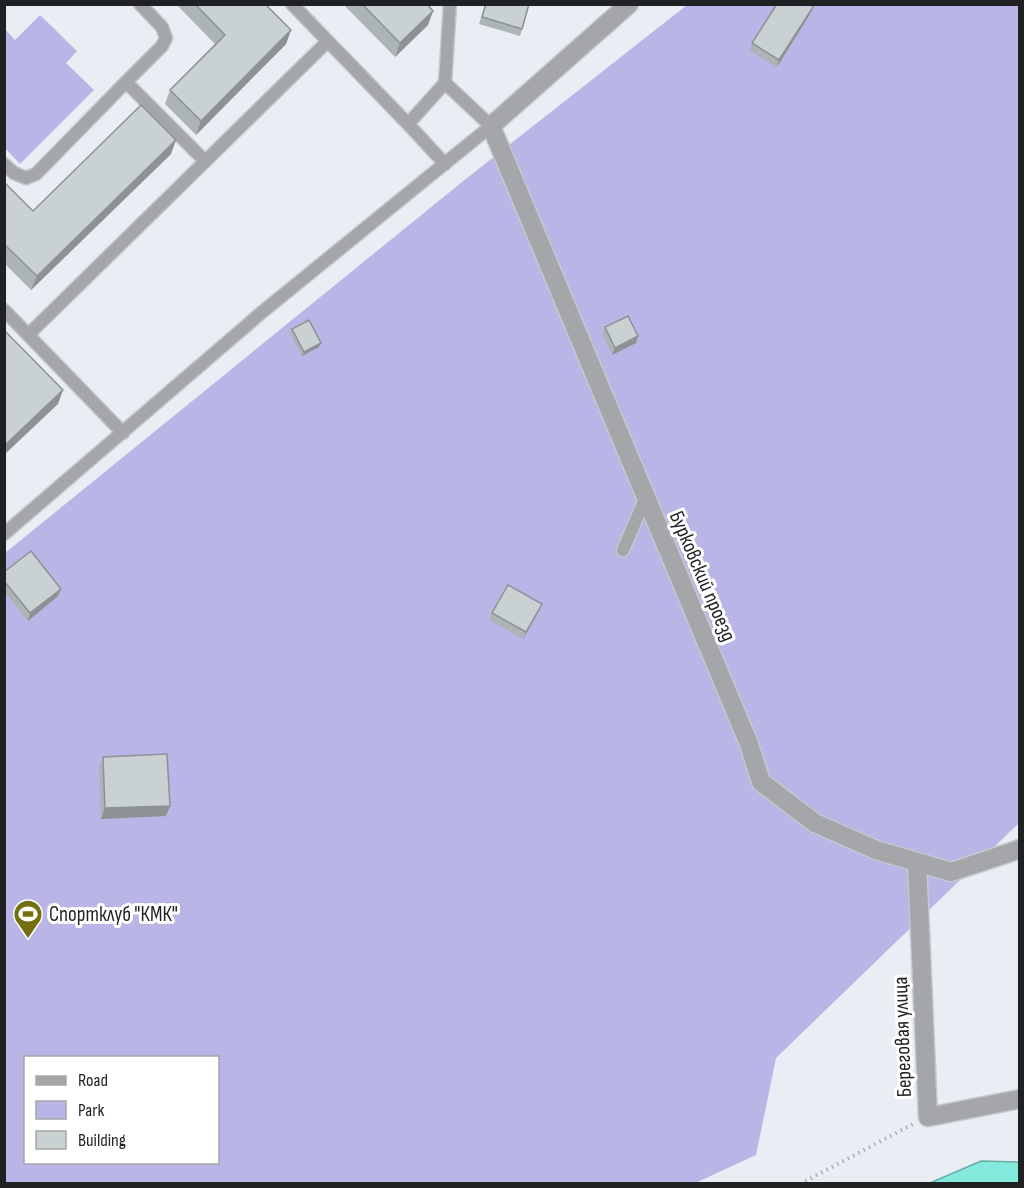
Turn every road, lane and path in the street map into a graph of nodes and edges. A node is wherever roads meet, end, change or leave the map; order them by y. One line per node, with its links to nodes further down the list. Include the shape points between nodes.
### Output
1 (140, 4): 6 (lane, via 162,27 166,38)
2 (292, 4): 5 (lane)
3 (450, 4): 7 (lane)
4 (629, 4): 9 (street)
5 (328, 41): 8 (lane); 10 (lane)
6 (126, 82): 10 (lane); 11 (lane, via 36,174 26,178)
7 (445, 83): 8 (lane); 9 (lane)
8 (408, 124): 12 (lane)
9 (491, 126): 12 (lane); 16 (street, Бурковский проезд)
10 (205, 161): 14 (lane)
11 (4, 164)
12 (445, 164): 15 (lane, via 261,313)
13 (4, 310): 14 (lane)
14 (28, 335): 15 (lane)
15 (123, 433): 17 (lane)
16 (646, 497): 18 (lane); 20 (street, Бурковский проезд, via 749,744 761,782 816,823 876,850)
17 (4, 534)
18 (623, 550)
19 (1020, 849): 20 (street, Бурковский проезд, via 951,873)
20 (917, 862): 22 (street, Береговая улица)
21 (1020, 1099): 22 (street, Береговая улица)
22 (928, 1117): 23 (path)
23 (800, 1184)

